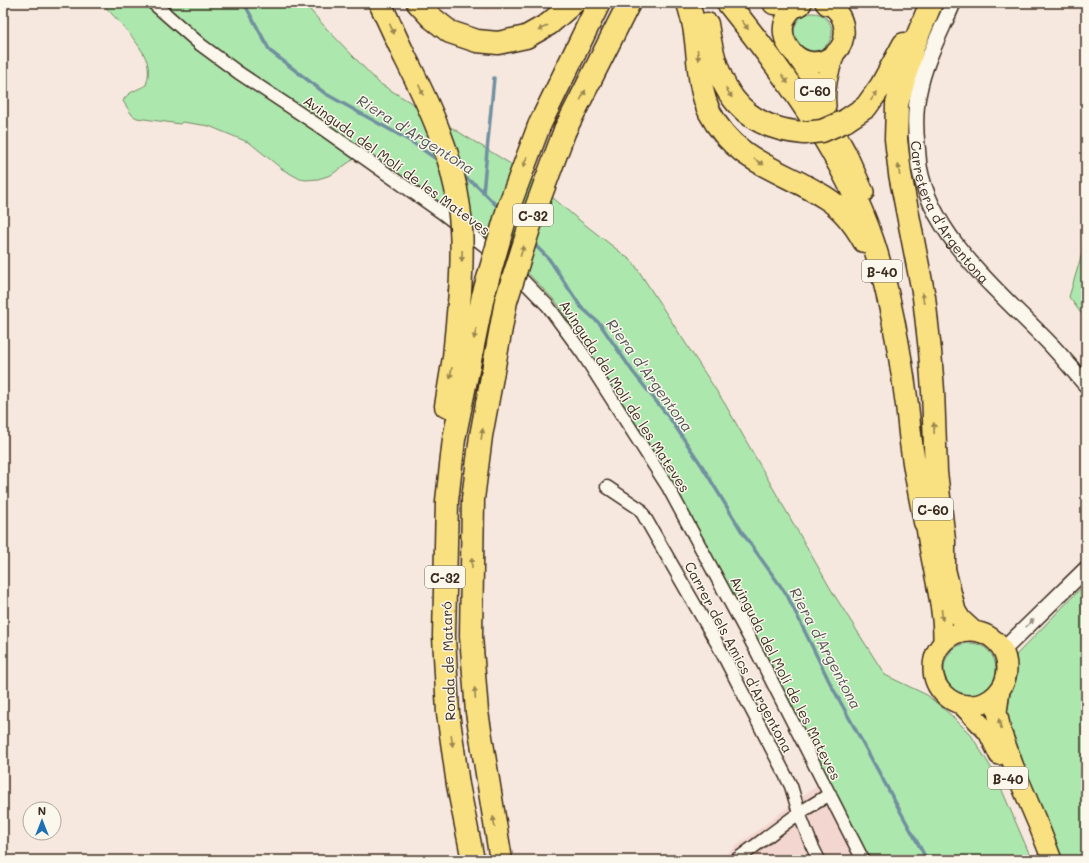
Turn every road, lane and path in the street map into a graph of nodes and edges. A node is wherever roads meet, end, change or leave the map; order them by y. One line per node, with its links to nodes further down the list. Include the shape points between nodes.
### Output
1 (153, 3): 31 (street, Avinguda del Molí de les Mateves, via 201,45 234,69 441,212 502,259 548,306 583,354 668,487)
2 (380, 3): 26 (highway, one-way to 26, bridge, via 443,142 453,174 459,207 462,246 460,292 454,357 435,493 434,549)
3 (418, 3): 4 (highway, one-way to 3, via 549,24 526,37 498,43 477,41 450,32)
4 (573, 3)
5 (598, 3): 26 (highway, Ronda de Mataró / C-32, one-way to 26, bridge, via 539,126 508,209 483,296 454,439 447,501)
6 (629, 3): 34 (highway, Ronda de Mataró / C-32, one-way to 6, bridge, via 476,712 471,636 473,499 481,436 506,301 533,216 565,130)
7 (688, 3): 20 (highway, one-way to 20, via 695,31 703,91 717,125 745,154 827,198 853,224 870,253 882,301 907,436)
8 (703, 3): 18 (highway, one-way to 18, bridge, via 715,60 725,87 746,114 764,125 779,130 804,133 822,131)
9 (728, 3): 20 (highway, B-40, one-way to 20, via 803,106 842,171 865,220 888,293)
10 (774, 3): 15 (highway, C-60)
11 (829, 3): 16 (main road, C-60, via 840,15 844,27 844,39)
12 (924, 3): 18 (highway, one-way to 12, via 866,107 896,60)
13 (931, 3): 23 (highway, one-way to 13, via 924,297 900,174 896,139 897,104 913,47)
14 (953, 3): 19 (street, Carretera d'Argentona, via 930,55 918,91 915,126 919,167 928,195 959,250 1052,345)
15 (801, 4): 17 (main road, C-60, via 789,13 783,30 788,47)
16 (835, 53): 17 (main road, C-60, via 817,62); 18 (main road, C-60, via 825,88 826,106)
17 (797, 57): 18 (main road, C-60, via 812,79 820,104)
18 (838, 123): 20 (main road, C-60, via 846,152 883,240 894,280 910,362)
19 (1086, 385)
20 (917, 454): 22 (highway, B-40); 23 (main road, C-60)
21 (607, 487): 32 (street, Carrer dels Amics d'Argentona, via 640,509 722,652 791,786)
22 (925, 522): 27 (main road, B-40, one-way to 27, via 942,611)
23 (944, 566): 25 (main road, via 956,611)
24 (1086, 569): 28 (street, one-way to 24)
25 (974, 631): 27 (main road, via 962,632); 28 (main road, via 990,639)
26 (444, 636): 33 (highway, Ronda de Mataró / C-32, one-way to 33, via 448,713 458,785)
27 (942, 643): 30 (main road, B-40, via 933,663 933,674 943,693)
28 (1002, 651): 29 (main road, B-40, via 1006,680)
29 (1000, 690): 30 (main road, via 993,698 983,703); 39 (main road, B-40, one-way to 29, via 1002,734 997,712)
30 (961, 704): 38 (main road, B-40, via 988,732)
31 (830, 794): 32 (street); 37 (street, Avinguda del Molí de les Mateves)
32 (799, 813): 35 (street); 36 (street, Carrer dels Amics d'Argentona)
33 (473, 860)
34 (501, 860)
35 (736, 860)
36 (819, 860)
37 (864, 860)
38 (1043, 860)
39 (1052, 860)

